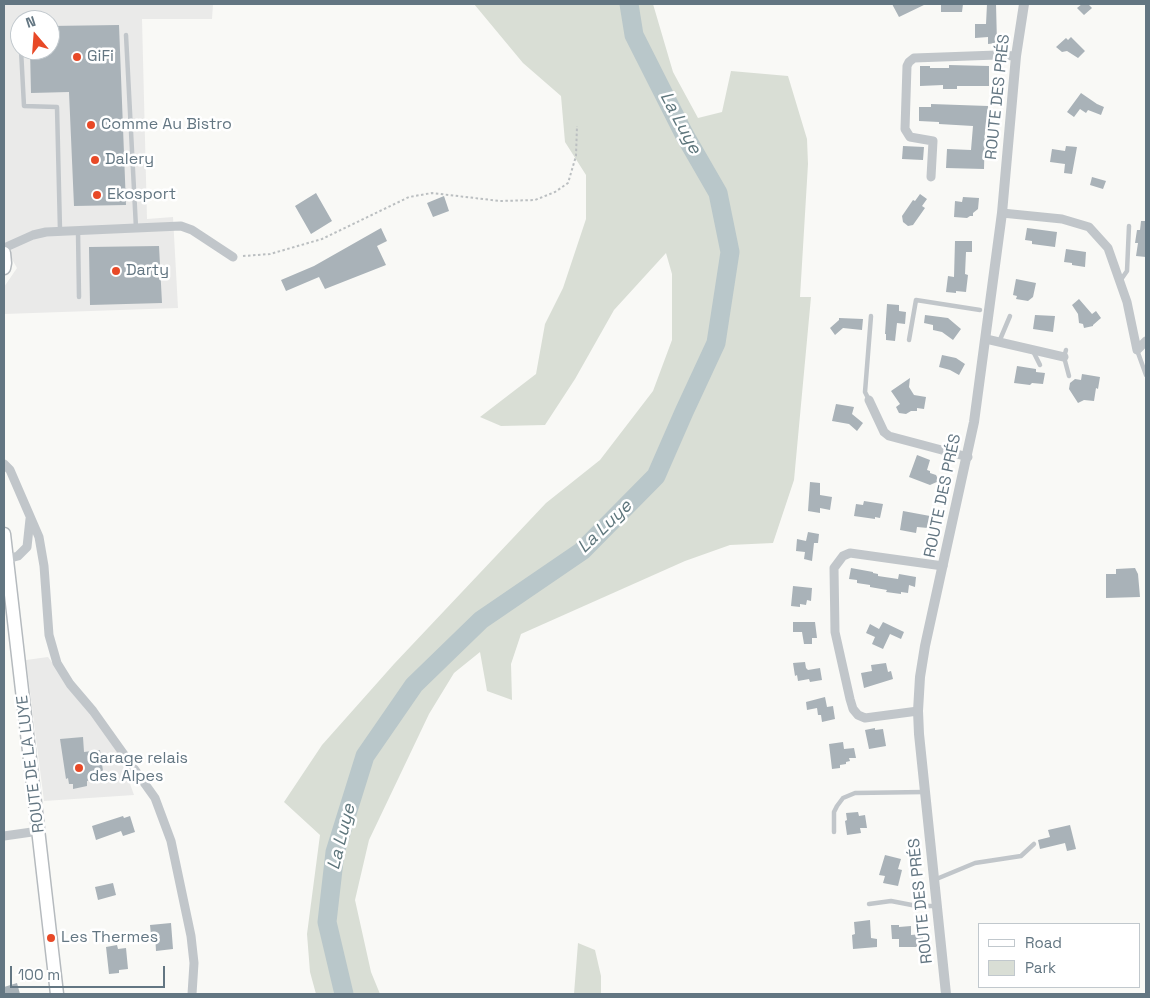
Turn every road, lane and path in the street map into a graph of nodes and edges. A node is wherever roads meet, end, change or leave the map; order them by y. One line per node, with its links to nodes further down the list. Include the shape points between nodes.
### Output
1 (1024, 4): 3 (street, ROUTE DES PRÉS)
2 (126, 35): 9 (lane)
3 (1016, 56): 6 (street, via 914,58 909,62 905,129 910,136 933,141); 7 (street, ROUTE DES PRÉS)
4 (22, 60): 10 (lane, via 24,106 57,107)
5 (577, 126): 14 (path, via 576,156 568,183 535,200 500,201 432,193 409,197 322,238 270,254)
6 (932, 177)
7 (1002, 213): 16 (street, via 1062,219 1089,227 1108,248); 21 (street, ROUTE DES PRÉS)
8 (1128, 226): 16 (lane, via 1127,271)
9 (136, 228): 11 (street); 14 (street, via 182,226)
10 (60, 230): 11 (street); 12 (street, via 33,235)
11 (78, 230): 17 (lane)
12 (4, 248)
13 (4, 253): 15 (main road)
14 (233, 257)
15 (4, 268)
16 (1120, 282): 26 (street)
17 (79, 296)
18 (980, 310): 22 (lane, via 916,300)
19 (871, 316): 31 (lane, via 865,392)
20 (1010, 316): 24 (lane)
21 (986, 338): 24 (street); 32 (street, ROUTE DES PRÉS)
22 (909, 340)
23 (1146, 341): 26 (street)
24 (999, 342): 25 (street)
25 (1032, 350): 27 (street); 28 (lane)
26 (1137, 350): 29 (lane)
27 (1065, 354): 30 (lane)
28 (1040, 365)
29 (1146, 375)
30 (1069, 376)
31 (869, 400): 32 (street, via 889,436)
32 (968, 456): 37 (street, ROUTE DES PRÉS)
33 (4, 464): 34 (street, via 10,470)
34 (30, 516): 36 (street, via 27,547 18,556); 48 (street, via 43,556 49,635 57,664 155,798 171,841 191,936 194,962)
35 (4, 534): 36 (main road, ROUTE DE LA LUYE)
36 (7, 559): 40 (main road, ROUTE DE LA LUYE)
37 (943, 566): 38 (street, ROUTE DES PRÉS, via 925,646); 38 (street, via 850,553 843,556 834,568 835,632 853,709 865,718)
38 (918, 711): 39 (street, ROUTE DES PRÉS)
39 (925, 792): 41 (lane, via 855,793 843,798 834,812); 44 (street, ROUTE DES PRÉS)
40 (39, 831): 42 (street); 47 (main road, ROUTE DE LA LUYE)
41 (834, 832)
42 (4, 836)
43 (1034, 844): 44 (lane, via 1021,856 976,863)
44 (934, 880): 46 (street, ROUTE DES PRÉS)
45 (870, 904): 46 (lane, via 890,900 917,906)
46 (938, 906): 49 (street, ROUTE DES PRÉS)
47 (57, 994)
48 (192, 994)
49 (946, 994)

